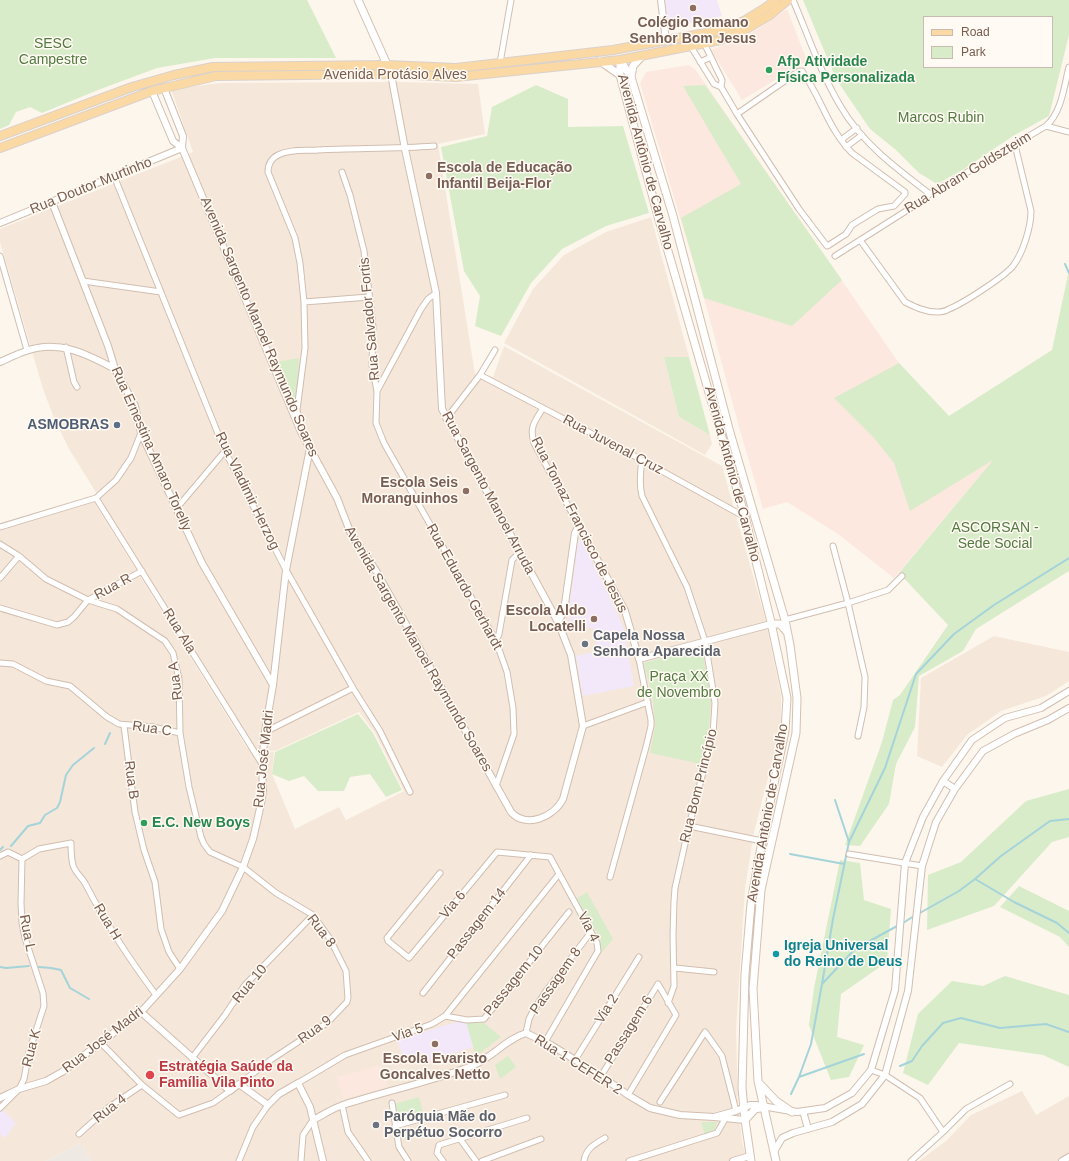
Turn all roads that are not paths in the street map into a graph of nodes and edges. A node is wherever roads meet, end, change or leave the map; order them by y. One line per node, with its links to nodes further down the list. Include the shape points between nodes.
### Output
1 (358, 0): 18 (main road)
2 (511, 0): 17 (street)
3 (661, 0): 7 (street)
4 (776, 0): 7 (main road, Avenida Protásio Alves, via 744,21 722,30)
5 (788, 0): 8 (main road, Avenida Protásio Alves, via 748,28 721,40)
6 (794, 0): 29 (street, via 828,82 841,108)
7 (666, 41): 10 (main road, Avenida Protásio Alves)
8 (704, 43): 9 (main road, Avenida Protásio Alves); 13 (street)
9 (690, 46): 12 (main road, Avenida Protásio Alves); 16 (street)
10 (635, 47): 11 (main road, Avenida Protásio Alves); 14 (main road)
11 (613, 50): 14 (main road); 17 (main road, Avenida Protásio Alves)
12 (642, 56): 14 (main road, Avenida Protásio Alves); 22 (main road, via 633,66)
13 (711, 57): 16 (street); 24 (street, via 722,80)
14 (620, 60): 15 (main road, Avenida Protásio Alves); 21 (main road, Avenida Antônio de Carvalho); 22 (main road, Avenida Antônio de Carvalho)
15 (600, 62): 20 (main road, Avenida Protásio Alves, via 456,77); 21 (main road)
16 (700, 62): 24 (street, via 714,84)
17 (500, 63): 18 (main road, Avenida Protásio Alves, via 456,68)
18 (387, 65): 20 (main road); 23 (main road, Avenida Protásio Alves, via 213,67)
19 (1069, 66): 28 (street, Rua Abram Goldszteim, via 1057,114)
20 (391, 74): 25 (main road, Avenida Protásio Alves, via 216,76); 39 (street, Rua Sargento Manoel Arruda)
21 (620, 75): 45 (main road, Avenida Antônio de Carvalho)
22 (631, 77): 44 (main road, Avenida Antônio de Carvalho)
23 (132, 87): 25 (main road); 32 (main road, Avenida Protásio Alves)
24 (721, 87): 27 (street)
25 (164, 88): 26 (main road, Avenida Protásio Alves); 38 (street, Avenida Sargento Manoel Raymundo Soares, via 183,136)
26 (152, 91): 37 (main road, Avenida Protásio Alves); 38 (street, Avenida Sargento Manoel Raymundo Soares, via 173,141)
27 (737, 114): 33 (street, via 802,71); 36 (street, via 799,209 827,246 845,235 852,225 878,209 894,206 905,193)
28 (1046, 126): 30 (street); 34 (street, Rua Abram Goldszteim)
29 (857, 128): 31 (street); 33 (street)
30 (1069, 132)
31 (862, 135): 36 (street); 42 (street, via 894,167)
32 (0, 136)
33 (841, 140): 36 (street)
34 (1015, 145): 42 (street, Rua Abram Goldszteim); 49 (street, via 1031,211 1028,232 1012,267 961,303 937,312 920,309 905,302)
35 (434, 146): 39 (street)
36 (846, 147)
37 (0, 148)
38 (182, 148): 41 (street, Rua Doutor Murtinho); 67 (street, Avenida Sargento Manoel Raymundo Soares)
39 (405, 149): 54 (street, Rua Sargento Manoel Arruda); 56 (street, via 286,152 273,157 268,172 297,246)
40 (342, 172): 55 (street, Rua Salvador Fortis, via 364,251)
41 (114, 176): 43 (street, Rua Doutor Murtinho); 53 (street, Rua Vladimir Herzog)
42 (930, 194): 49 (street, Rua Abram Goldszteim)
43 (52, 202): 46 (street, Rua Doutor Murtinho); 52 (street, Rua Ernestina Amaro Torelly)
44 (673, 216): 45 (main road); 47 (main road, Avenida Antônio de Carvalho)
45 (660, 220): 48 (main road, Avenida Antônio de Carvalho)
46 (0, 224)
47 (676, 226): 48 (main road); 90 (main road, Avenida Antônio de Carvalho)
48 (663, 230): 75 (main road, Avenida Antônio de Carvalho)
49 (860, 240): 51 (street, Rua Abram Goldszteim)
50 (0, 256): 58 (street)
51 (835, 256)
52 (83, 281): 53 (street); 61 (street, Rua Ernestina Amaro Torelly)
53 (161, 292): 71 (street, Rua Vladimir Herzog)
54 (436, 293): 64 (street, via 421,309); 66 (street, Rua Sargento Manoel Arruda, via 442,410)
55 (369, 297): 56 (street); 64 (street, Rua Salvador Fortis, via 373,327 372,365)
56 (304, 302): 67 (street, via 305,348 297,410)
57 (66, 347): 58 (street, via 52,346); 61 (street, via 92,356); 63 (street)
58 (27, 350): 60 (street)
59 (495, 350): 62 (street)
60 (0, 362)
61 (115, 369): 68 (street, Rua Ernestina Amaro Torelly, via 135,406)
62 (480, 375): 65 (street, Rua Juvenal Cruz); 66 (street)
63 (77, 387)
64 (377, 392): 69 (street, Rua Salvador Fortis, via 376,423)
65 (543, 408): 72 (street, Rua Juvenal Cruz); 76 (street, Rua Tomaz Francisco de Jesus, via 532,427 532,439)
66 (446, 419): 80 (street, Rua Sargento Manoel Arruda)
67 (301, 432): 70 (street, Avenida Sargento Manoel Raymundo Soares)
68 (141, 434): 73 (street, via 132,458 116,480); 74 (street, Rua Ernestina Amaro Torelly)
69 (384, 444): 94 (street, Rua Eduardo Gerhardt)
70 (310, 448): 82 (street, Rua José Madri); 112 (street, Avenida Sargento Manoel Raymundo Soares, via 337,498 351,534 375,569)
71 (225, 451): 74 (street); 82 (street, Rua Vladimir Herzog)
72 (642, 460): 75 (street, Rua Juvenal Cruz); 95 (street, Rua Bom Princípio, via 642,496 687,587)
73 (96, 498): 77 (street); 83 (street, Rua Ala)
74 (176, 509): 98 (street, Rua Ernestina Amaro Torelly, via 202,563)
75 (744, 517): 89 (main road, Avenida Antônio de Carvalho)
76 (579, 526): 91 (street, via 575,533 564,611); 96 (street, Rua Tomaz Francisco de Jesus, via 625,611)
77 (0, 527)
78 (0, 544): 81 (street, Rua A)
79 (833, 546): 87 (street)
80 (520, 552): 91 (street, Rua Sargento Manoel Arruda); 94 (street, via 512,560)
81 (19, 556): 85 (street); 86 (street, Rua A, via 46,579)
82 (286, 570): 98 (street, Rua José Madri); 99 (street, Rua Vladimir Herzog)
83 (142, 571): 86 (street, Rua R); 110 (street, Rua Ala)
84 (902, 576): 87 (street, via 888,590)
85 (0, 578)
86 (88, 600): 88 (street, Rua R, via 68,622 57,625); 108 (street, Rua A, via 116,609 165,641 173,653 178,679)
87 (848, 603): 90 (street); 109 (street, via 865,677 864,707)
88 (0, 608)
89 (768, 608): 90 (main road, via 774,619); 92 (main road, Avenida Antônio de Carvalho)
90 (784, 620): 93 (main road, Avenida Antônio de Carvalho)
91 (558, 622): 106 (street, Rua Sargento Manoel Arruda, via 571,655)
92 (771, 624): 93 (main road, via 780,624); 95 (street); 117 (main road, Avenida Antônio de Carvalho, via 787,698 785,731)
93 (788, 634): 151 (main road, Avenida Antônio de Carvalho, via 797,698 796,733 762,890 754,989)
94 (496, 641): 112 (street, Rua Eduardo Gerhardt, via 507,672 514,734)
95 (705, 641): 96 (street); 116 (street, Rua Bom Princípio, via 715,702 715,718)
96 (639, 659): 101 (street, Rua Tomaz Francisco de Jesus)
97 (0, 663): 105 (street, via 13,664 46,681 70,686 106,717)
98 (273, 685): 107 (street, Rua José Madri)
99 (352, 688): 107 (street); 114 (street, Rua Vladimir Herzog, via 380,731)
100 (1069, 691): 102 (street)
101 (648, 702): 106 (street); 128 (street, Rua Tomaz Francisco de Jesus, via 651,726)
102 (1041, 708): 104 (street); 111 (street, via 1005,718 972,740)
103 (1069, 708): 104 (street)
104 (1048, 720): 113 (street, via 983,751)
105 (124, 726): 108 (street, Rua C, via 153,727); 134 (street, Rua B, via 135,812 155,882 161,929)
106 (583, 726): 115 (street, Rua Sargento Manoel Arruda)
107 (265, 732): 110 (street, Rua José Madri)
108 (180, 733): 125 (street, Rua A, via 189,787 203,841 210,852)
109 (858, 736)
110 (262, 764): 125 (street, Rua José Madri, via 261,804)
111 (943, 781): 113 (street); 123 (street, via 923,817)
112 (496, 786): 115 (street, Avenida Sargento Manoel Raymundo Soares, via 511,812 519,819 548,816)
113 (955, 789): 124 (street, via 936,822)
114 (410, 792)
115 (559, 807)
116 (689, 826): 117 (street); 133 (street, Rua Bom Princípio, via 674,901)
117 (762, 841): 165 (main road, Avenida Antônio de Carvalho, via 751,903 746,974)
118 (497, 852): 120 (street, Via 4); 126 (street, Via 6, via 409,958 387,938)
119 (849, 854): 123 (street)
120 (531, 855): 127 (street, Via 4, via 550,857); 136 (street, Passagem 14)
121 (0, 856): 122 (street, via 8,852)
122 (22, 859): 137 (street, Rua H, via 39,849 71,843 72,864 117,940); 140 (street, Rua L, via 22,923 43,993)
123 (905, 863): 124 (street); 148 (street, via 895,990)
124 (922, 866): 149 (street, via 908,991)
125 (243, 867): 130 (street, Rua 8, via 276,893); 134 (street, Rua José Madri, via 222,911)
126 (440, 873)
127 (559, 874): 131 (street, Via 4); 142 (street, Via 5)
128 (610, 876)
129 (569, 912): 142 (street, Passagem 10, via 484,1019 467,1020)
130 (313, 916): 138 (street, Rua 8, via 330,939 346,971); 146 (street, Rua 10, via 245,985 226,1015)
131 (591, 932): 143 (street, Passagem 8, via 546,991 529,1019); 144 (street, Via 4, via 597,944 598,954)
132 (639, 957): 147 (street, Via 2)
133 (675, 968): 135 (street); 139 (street, Rua Bom Princípio, via 674,986)
134 (180, 969): 137 (street, Rua José Madri)
135 (714, 972)
136 (422, 993)
137 (156, 995): 141 (street, Rua José Madri)
138 (347, 1002): 153 (street, Rua 9, via 327,1023 272,1058)
139 (668, 1003): 150 (street, Passagem 6, via 658,984); 159 (street, via 676,1015)
140 (44, 1006): 156 (street, Rua K)
141 (141, 1012): 145 (street, Rua José Madri); 146 (street)
142 (445, 1016): 152 (street, Via 5, via 432,1024 345,1055)
143 (526, 1034): 144 (street, Rua 1 CEFER 2); 164 (street, Rua 1 CEFER 2, via 514,1038 484,1061)
144 (545, 1042): 147 (street, Rua 1 CEFER 2)
145 (101, 1043): 155 (street); 156 (street, Rua José Madri, via 46,1082)
146 (192, 1058): 157 (street)
147 (575, 1060): 150 (street, Rua 1 CEFER 2)
148 (871, 1070): 149 (street); 170 (street, Rua 1 CEFER 2, via 852,1093 825,1108)
149 (885, 1075): 176 (street, via 862,1104 832,1122); 177 (street, via 920,1098)
150 (601, 1076): 159 (street, Rua 1 CEFER 2)
151 (758, 1081): 166 (main road, Avenida Antônio de Carvalho); 169 (main road)
152 (298, 1083): 163 (street, Via 5, via 279,1094); 173 (street)
153 (239, 1084): 157 (street, Rua 9); 163 (street)
154 (1010, 1084): 177 (street, via 966,1109)
155 (142, 1085): 157 (street, Rua 9, via 179,1115 213,1103); 178 (street, Rua 4, via 108,1108)
156 (19, 1089): 160 (street, Rua José Madri); 167 (street)
157 (230, 1091)
158 (505, 1095): 175 (street)
159 (628, 1095): 171 (street, Rua 1 CEFER 2, via 655,1110 680,1115)
160 (0, 1098)
161 (660, 1102): 168 (street, via 704,1032 722,1056)
162 (392, 1103): 175 (street)
163 (268, 1105): 185 (street, Via 5, via 253,1127)
164 (342, 1105): 173 (street, Rua 1 CEFER 2); 188 (street, via 348,1132)
165 (743, 1107): 166 (street, Rua 1 CEFER 2); 168 (street, Rua 1 CEFER 2); 174 (main road, Avenida Antônio de Carvalho)
166 (764, 1107): 169 (street, Rua 1 CEFER 2); 174 (main road, via 755,1109); 182 (main road, Avenida Antônio de Carvalho)
167 (0, 1108)
168 (736, 1111): 171 (street, Rua 1 CEFER 2)
169 (792, 1112): 170 (street, Rua 1 CEFER 2)
170 (803, 1112): 176 (street)
171 (725, 1116): 174 (street, Rua 1 CEFER 2); 194 (street, via 717,1133)
172 (526, 1118): 181 (street)
173 (313, 1120): 186 (street, via 303,1134); 187 (street)
174 (745, 1120): 184 (main road, Avenida Antônio de Carvalho)
175 (396, 1126): 189 (street, via 399,1147)
176 (808, 1128): 182 (street, via 782,1138)
177 (944, 1132): 197 (street)
178 (79, 1134)
179 (541, 1138): 192 (street)
180 (605, 1138): 193 (street, via 587,1151)
181 (460, 1139): 190 (street, via 439,1146 437,1152); 191 (street)
182 (775, 1150): 196 (main road, Avenida Antônio de Carvalho)
183 (1069, 1157): 198 (street)
184 (751, 1158): 195 (street)
185 (239, 1161)
186 (301, 1161)
187 (323, 1161)
188 (368, 1161)
189 (408, 1161)
190 (443, 1161)
191 (476, 1161)
192 (482, 1161)
193 (584, 1161)
194 (629, 1161)
195 (733, 1161)
196 (776, 1161)
197 (911, 1161)
198 (1062, 1161)

